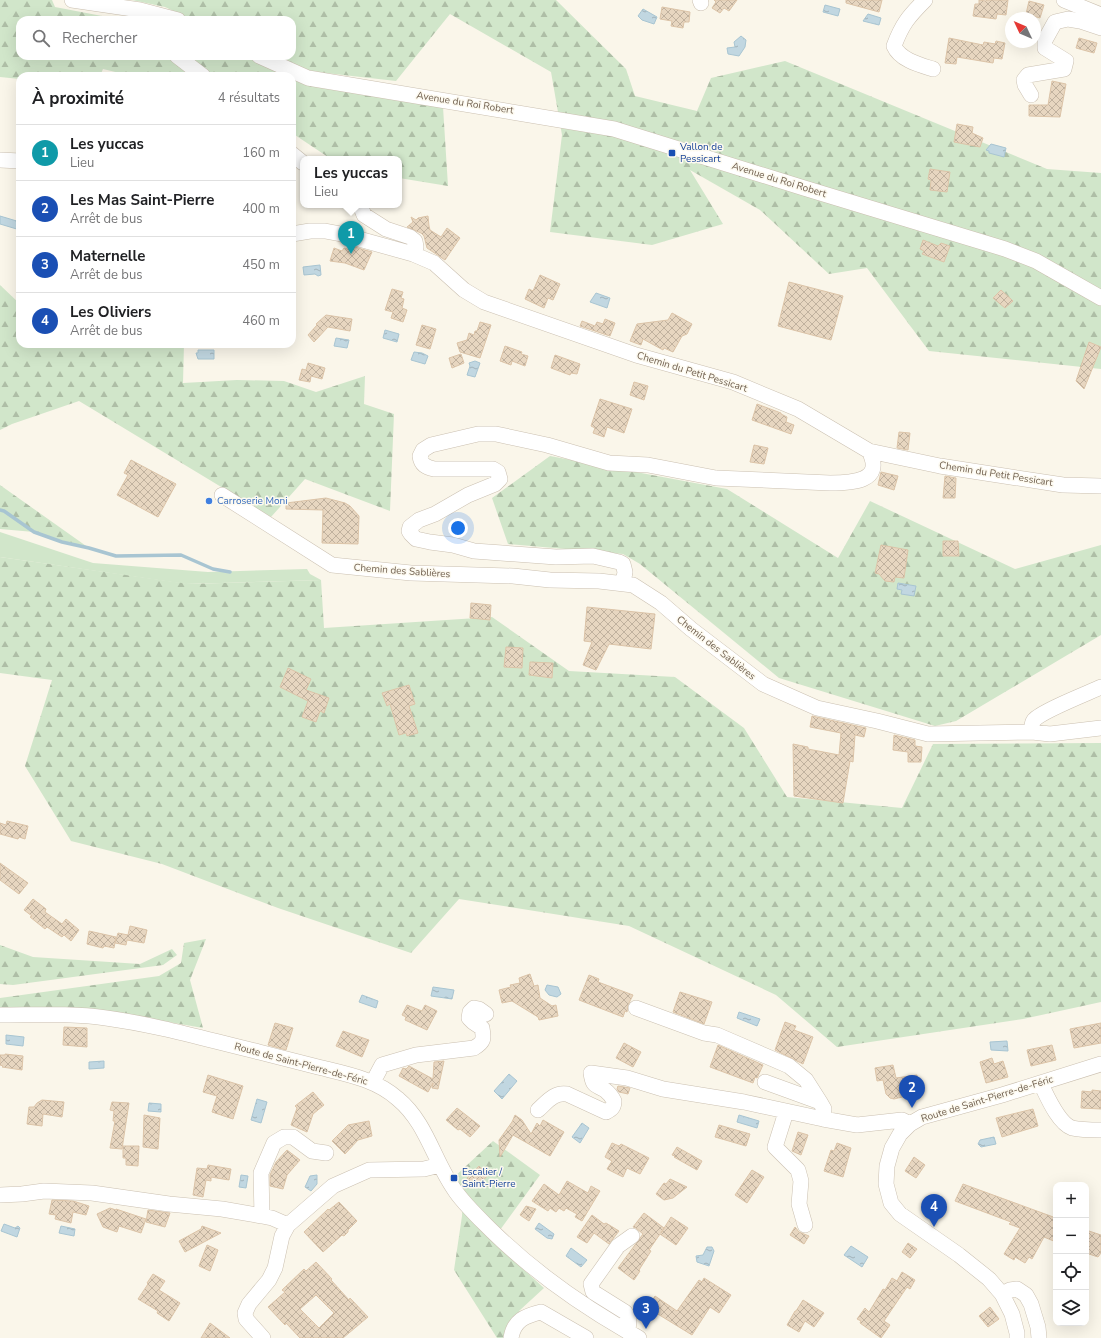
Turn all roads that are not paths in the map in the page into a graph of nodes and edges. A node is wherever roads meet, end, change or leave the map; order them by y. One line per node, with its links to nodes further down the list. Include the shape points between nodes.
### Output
1 (72, 0): 5 (street)
2 (925, 0): 9 (street, via 902,26 894,46 904,57)
3 (1064, 0): 4 (street)
4 (1101, 14)
5 (139, 15)
6 (1101, 28): 13 (street, via 1068,19 1055,22 1045,40 1045,48 1066,61 1064,69 1028,74 1024,80)
7 (182, 60): 10 (street)
8 (268, 60): 11 (street, Avenue du Roi Robert)
9 (933, 69)
10 (198, 72)
11 (295, 72)
12 (296, 73): 19 (street, Avenue du Roi Robert, via 308,78 614,128 1005,249 1036,261)
13 (1031, 94)
14 (0, 160): 15 (street)
15 (16, 161)
16 (361, 208): 18 (street, via 364,215 386,229 415,241)
17 (296, 233): 18 (street, Chemin du Petit Pessicart, via 325,231 342,234)
18 (413, 254): 20 (street, Chemin du Petit Pessicart, via 434,263 464,290 484,302 636,355 733,382 798,409)
19 (1101, 298)
20 (869, 451): 21 (street, Chemin du Petit Pessicart, via 940,466 1063,484); 23 (street, via 874,465 868,476 849,483 830,483 716,478 648,465 609,462 496,434 478,434 444,441 431,444 423,450 421,462 426,467 493,469 498,472 500,479 495,484 413,524 409,530 416,538 474,551 556,557 593,556 612,560 623,564)
21 (1101, 486)
22 (222, 495): 23 (street, Chemin des Sablières, via 332,565 411,573 513,576)
23 (623, 584): 26 (street, Chemin des Sablières, via 633,585 661,603 690,629 763,684 817,708 928,734)
24 (1101, 686): 26 (street, via 1035,719)
25 (1101, 728): 26 (street, Chemin des Sablières, via 1050,734)
26 (1032, 732)
27 (636, 1008): 34 (street, via 704,1033 717,1035 789,1066 806,1080)
28 (486, 1014): 31 (street, via 474,1008 470,1012 469,1018 482,1028 484,1038 480,1045 474,1048 416,1055 382,1065)
29 (0, 1015): 31 (street, Route de Saint-Pierre-de-Féric, via 66,1014 106,1018 226,1044)
30 (1101, 1064): 33 (street, Route de Saint-Pierre-de-Féric)
31 (373, 1082): 41 (street, Route de Saint-Pierre-de-Féric, via 412,1112)
32 (765, 1082): 34 (street)
33 (1041, 1084): 38 (street, Route de Saint-Pierre-de-Féric, via 922,1117); 39 (street, via 1054,1109 1071,1128)
34 (820, 1102): 37 (street, via 824,1109)
35 (538, 1110): 36 (street, via 554,1095 561,1093 606,1112 612,1109 614,1100 605,1090 592,1082 590,1073 627,1078 663,1089 744,1102)
36 (786, 1112): 37 (street); 45 (street, via 776,1147 798,1170 801,1181 799,1204)
37 (823, 1119): 38 (street, via 856,1125 902,1120)
38 (910, 1124): 47 (street, Route de Saint-Pierre-de-Féric, via 892,1148 887,1166 886,1184 891,1203 900,1214 976,1268)
39 (1101, 1130)
40 (326, 1154): 43 (street, via 312,1152 293,1138 284,1137 274,1143 261,1173)
41 (440, 1165): 44 (street, via 424,1169 369,1170 334,1186); 48 (street, Route de Saint-Pierre-de-Féric, via 457,1193 524,1262 566,1293)
42 (0, 1195): 43 (street, via 44,1191 92,1193)
43 (262, 1216): 44 (street)
44 (288, 1225): 49 (street, via 282,1236 275,1268 245,1312 246,1319)
45 (805, 1225)
46 (632, 1236): 48 (street, via 618,1246 591,1284 593,1292 625,1312)
47 (1002, 1294): 52 (street, Route de Saint-Pierre-de-Féric, via 1012,1314); 53 (street, via 1017,1288 1026,1295 1038,1327)
48 (634, 1335)
49 (263, 1338)
50 (511, 1338): 51 (street, via 518,1322 527,1315 541,1312)
51 (586, 1338)
52 (1017, 1338)
53 (1039, 1338)

